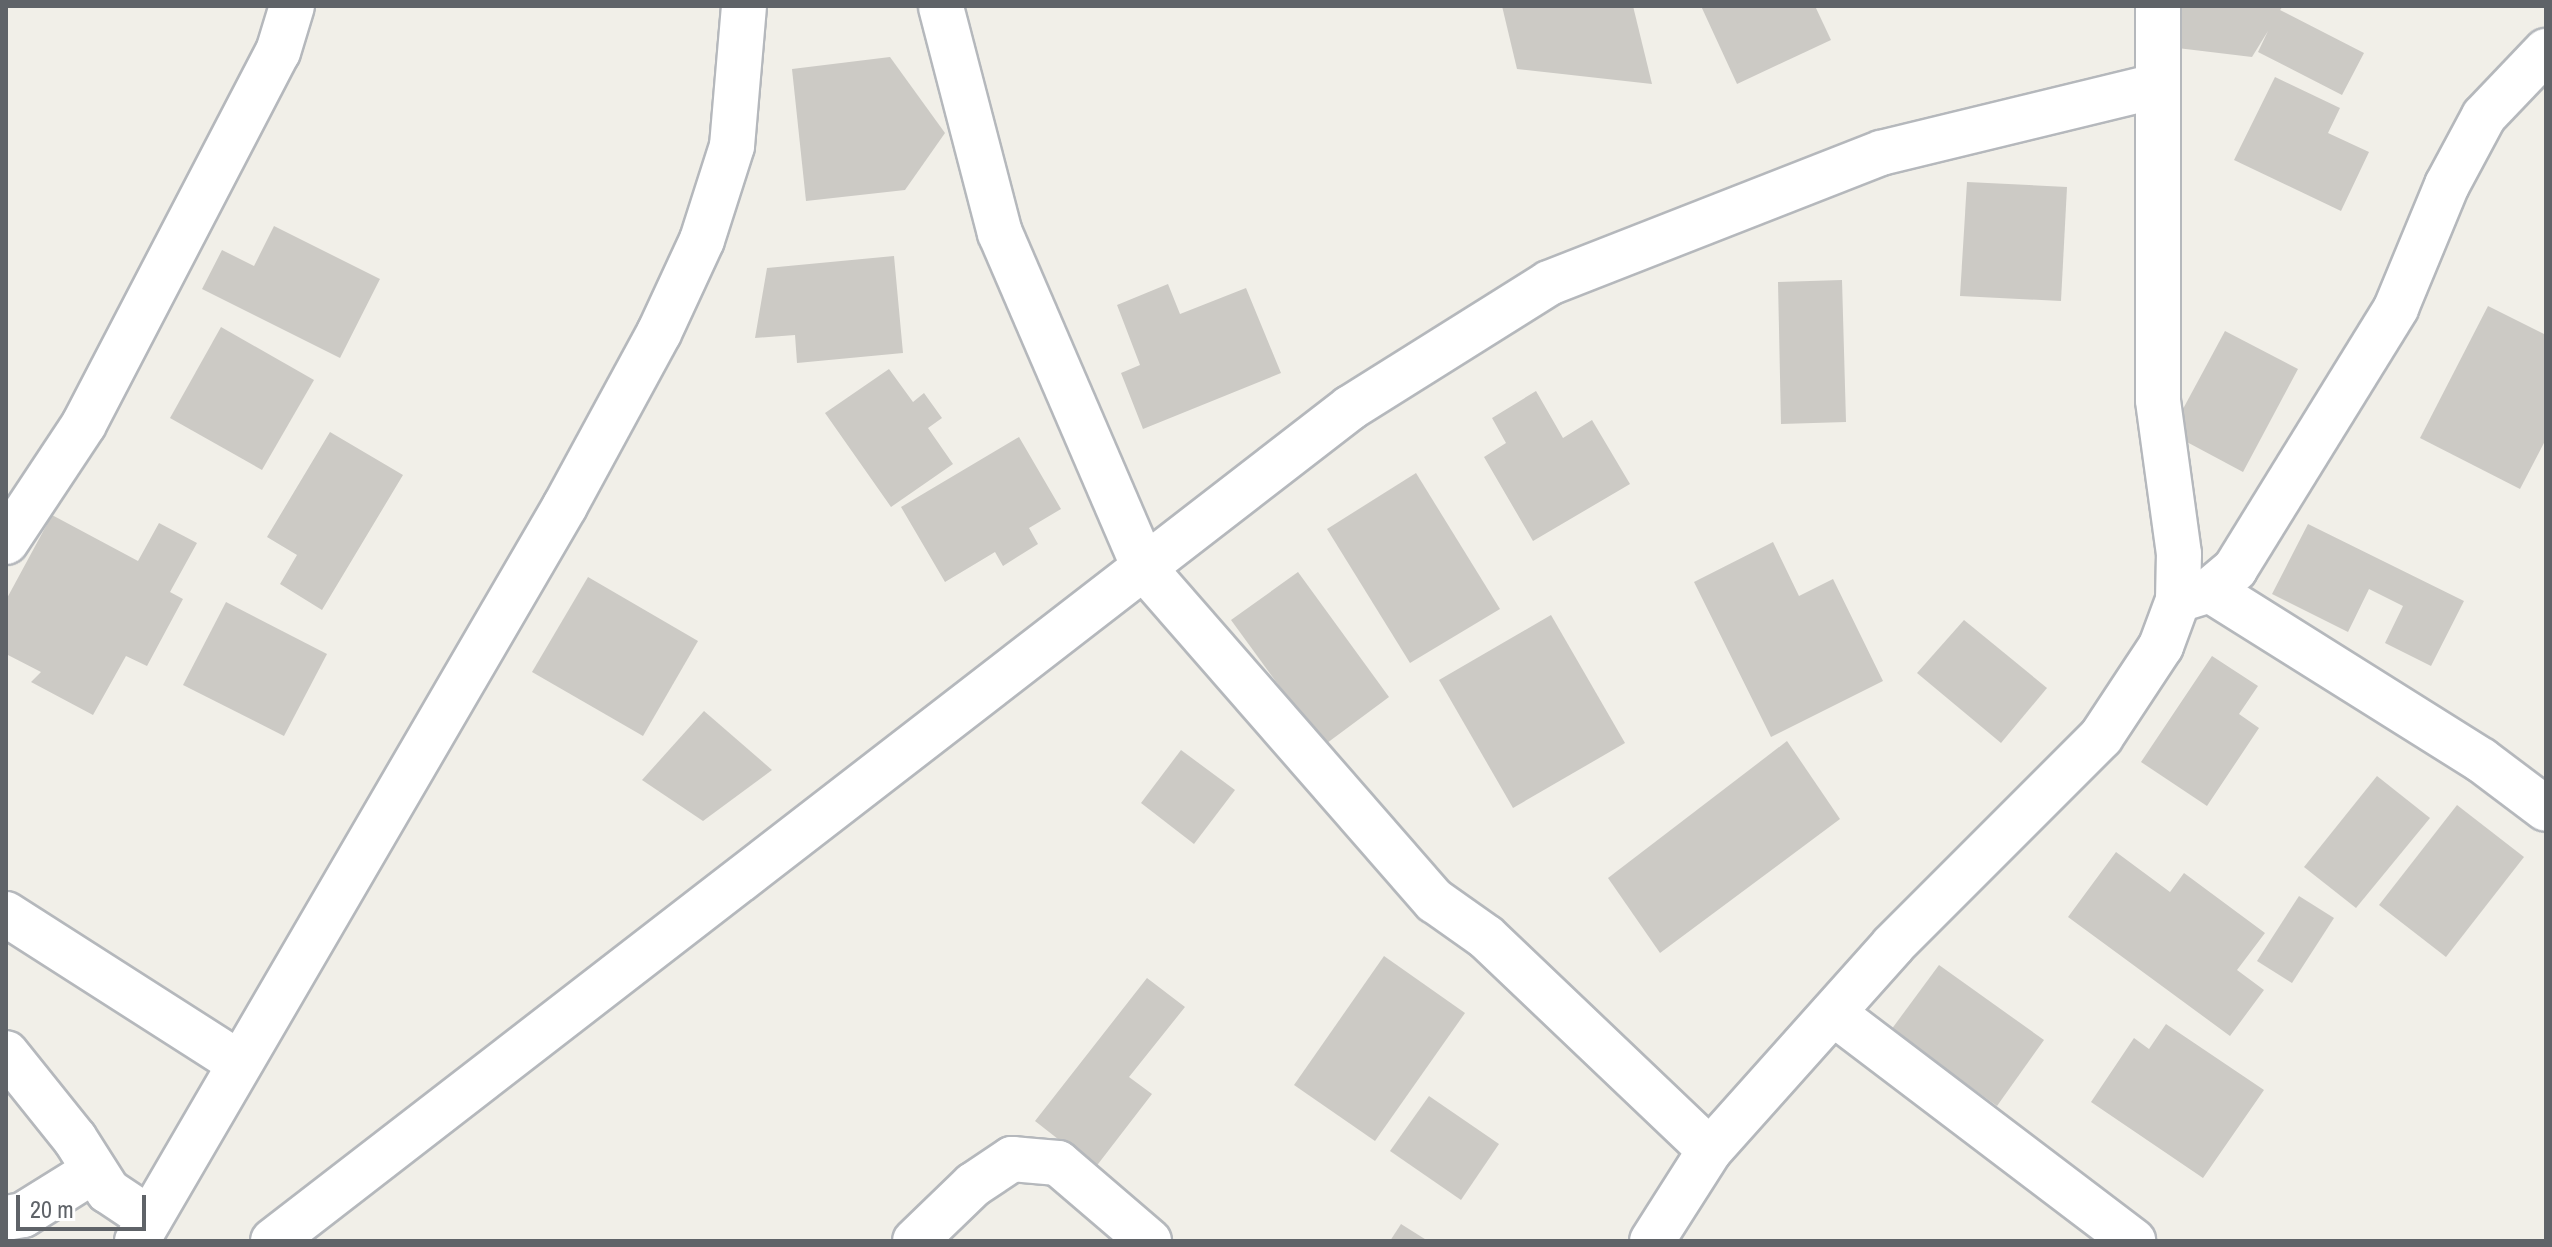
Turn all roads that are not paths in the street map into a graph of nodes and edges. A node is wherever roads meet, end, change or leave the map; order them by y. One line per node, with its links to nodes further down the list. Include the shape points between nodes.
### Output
1 (292, 6): 7 (street, via 278,52 84,424)
2 (744, 6): 14 (street, via 732,146 702,240 659,333 565,506)
3 (2158, 6): 6 (street)
4 (941, 7): 8 (street, via 1000,233)
5 (2546, 51): 9 (street, via 2484,116 2447,185 2396,308 2235,569)
6 (2156, 86): 8 (street, via 1881,153 1549,283 1350,408); 9 (street, via 2158,400 2179,554)
7 (6, 542)
8 (1144, 568): 15 (street, via 1435,901 1486,937); 19 (street)
9 (2194, 595): 10 (street, via 2481,760); 12 (street, via 2101,737)
10 (2546, 809)
11 (6, 914): 14 (street)
12 (1833, 1013): 15 (street); 23 (street)
13 (6, 1053): 16 (street, via 75,1139)
14 (239, 1063): 18 (street)
15 (1710, 1150): 22 (street)
16 (92, 1172): 17 (street, via 23,1215); 18 (street)
17 (6, 1218)
18 (143, 1230)
19 (273, 1241)
20 (915, 1241): 21 (street, via 973,1185 1012,1159 1058,1163)
21 (1149, 1241)
22 (1652, 1241)
23 (2133, 1241)

